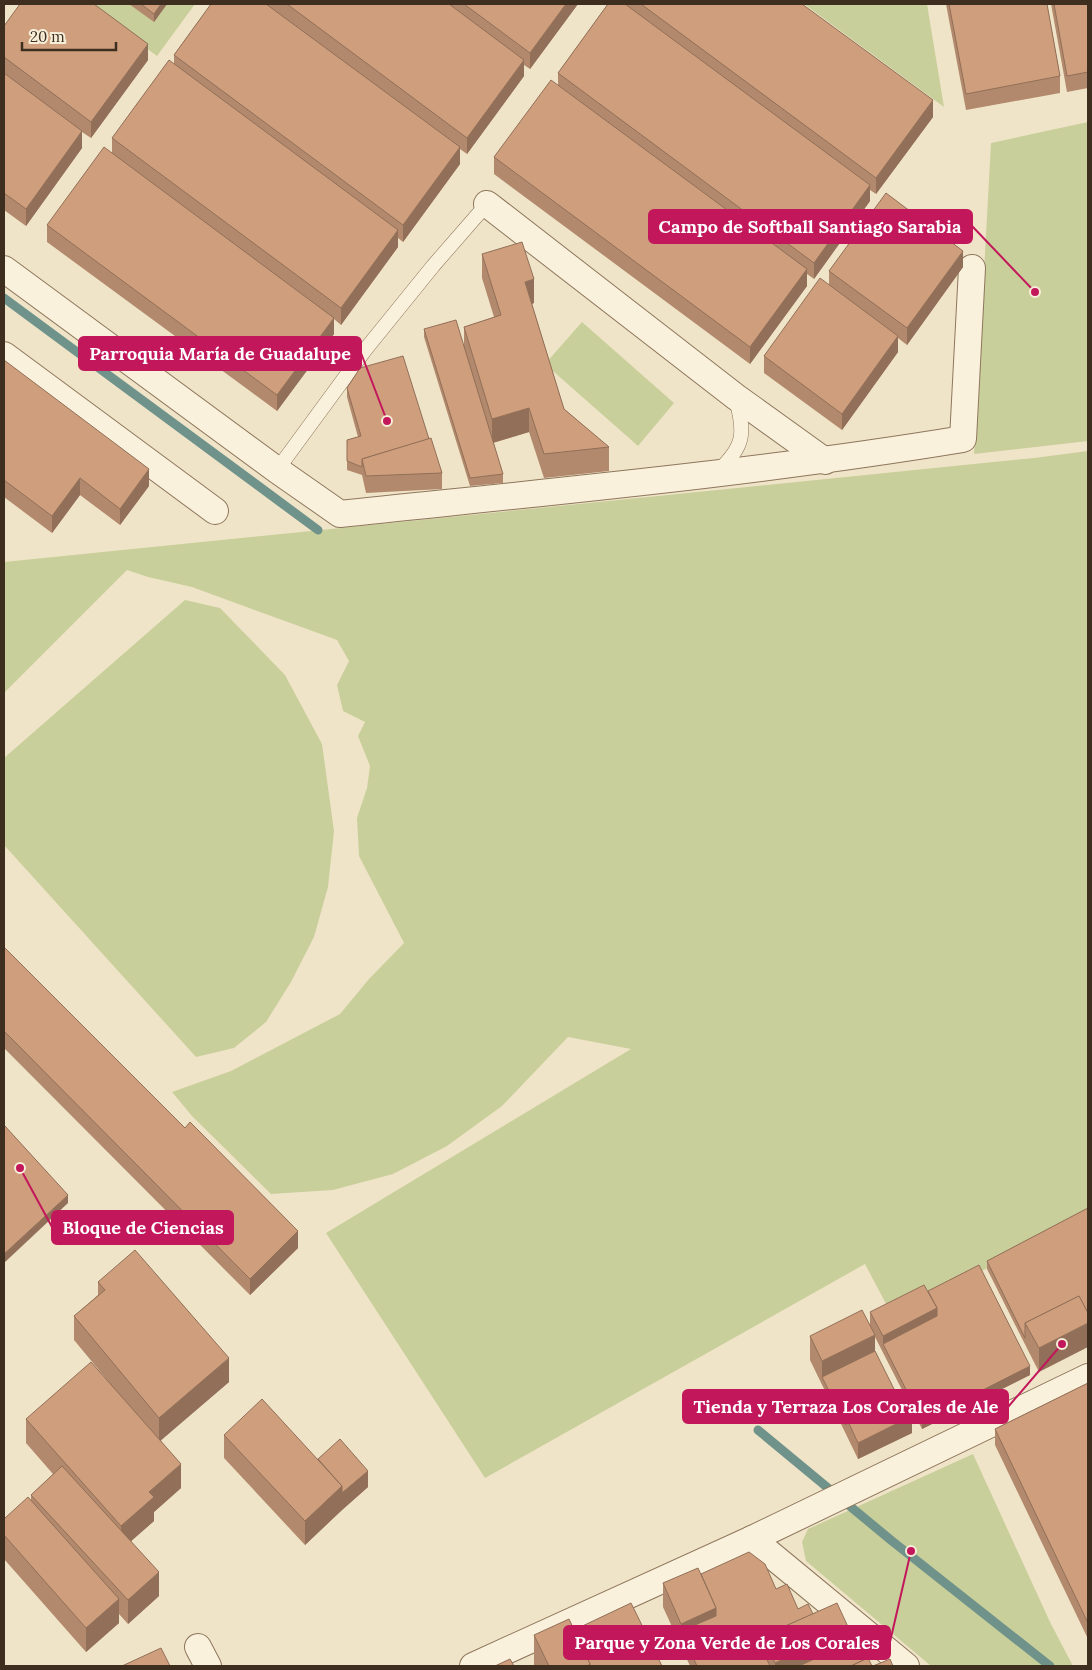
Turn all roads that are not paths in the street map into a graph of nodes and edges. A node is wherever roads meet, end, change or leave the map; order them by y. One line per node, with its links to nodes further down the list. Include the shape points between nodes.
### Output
1 (487, 204): 5 (street); 7 (lane, via 364,350)
2 (972, 268): 6 (street, via 963,440)
3 (4, 269): 7 (street)
4 (4, 355): 9 (street)
5 (736, 397): 6 (street); 8 (lane, via 742,426 741,441)
6 (825, 461): 8 (street)
7 (276, 470): 8 (street, via 340,514)
8 (714, 475)
9 (215, 511)
10 (1088, 1377): 11 (street)
11 (752, 1539): 12 (street); 13 (street)
12 (473, 1666)
13 (906, 1666)

